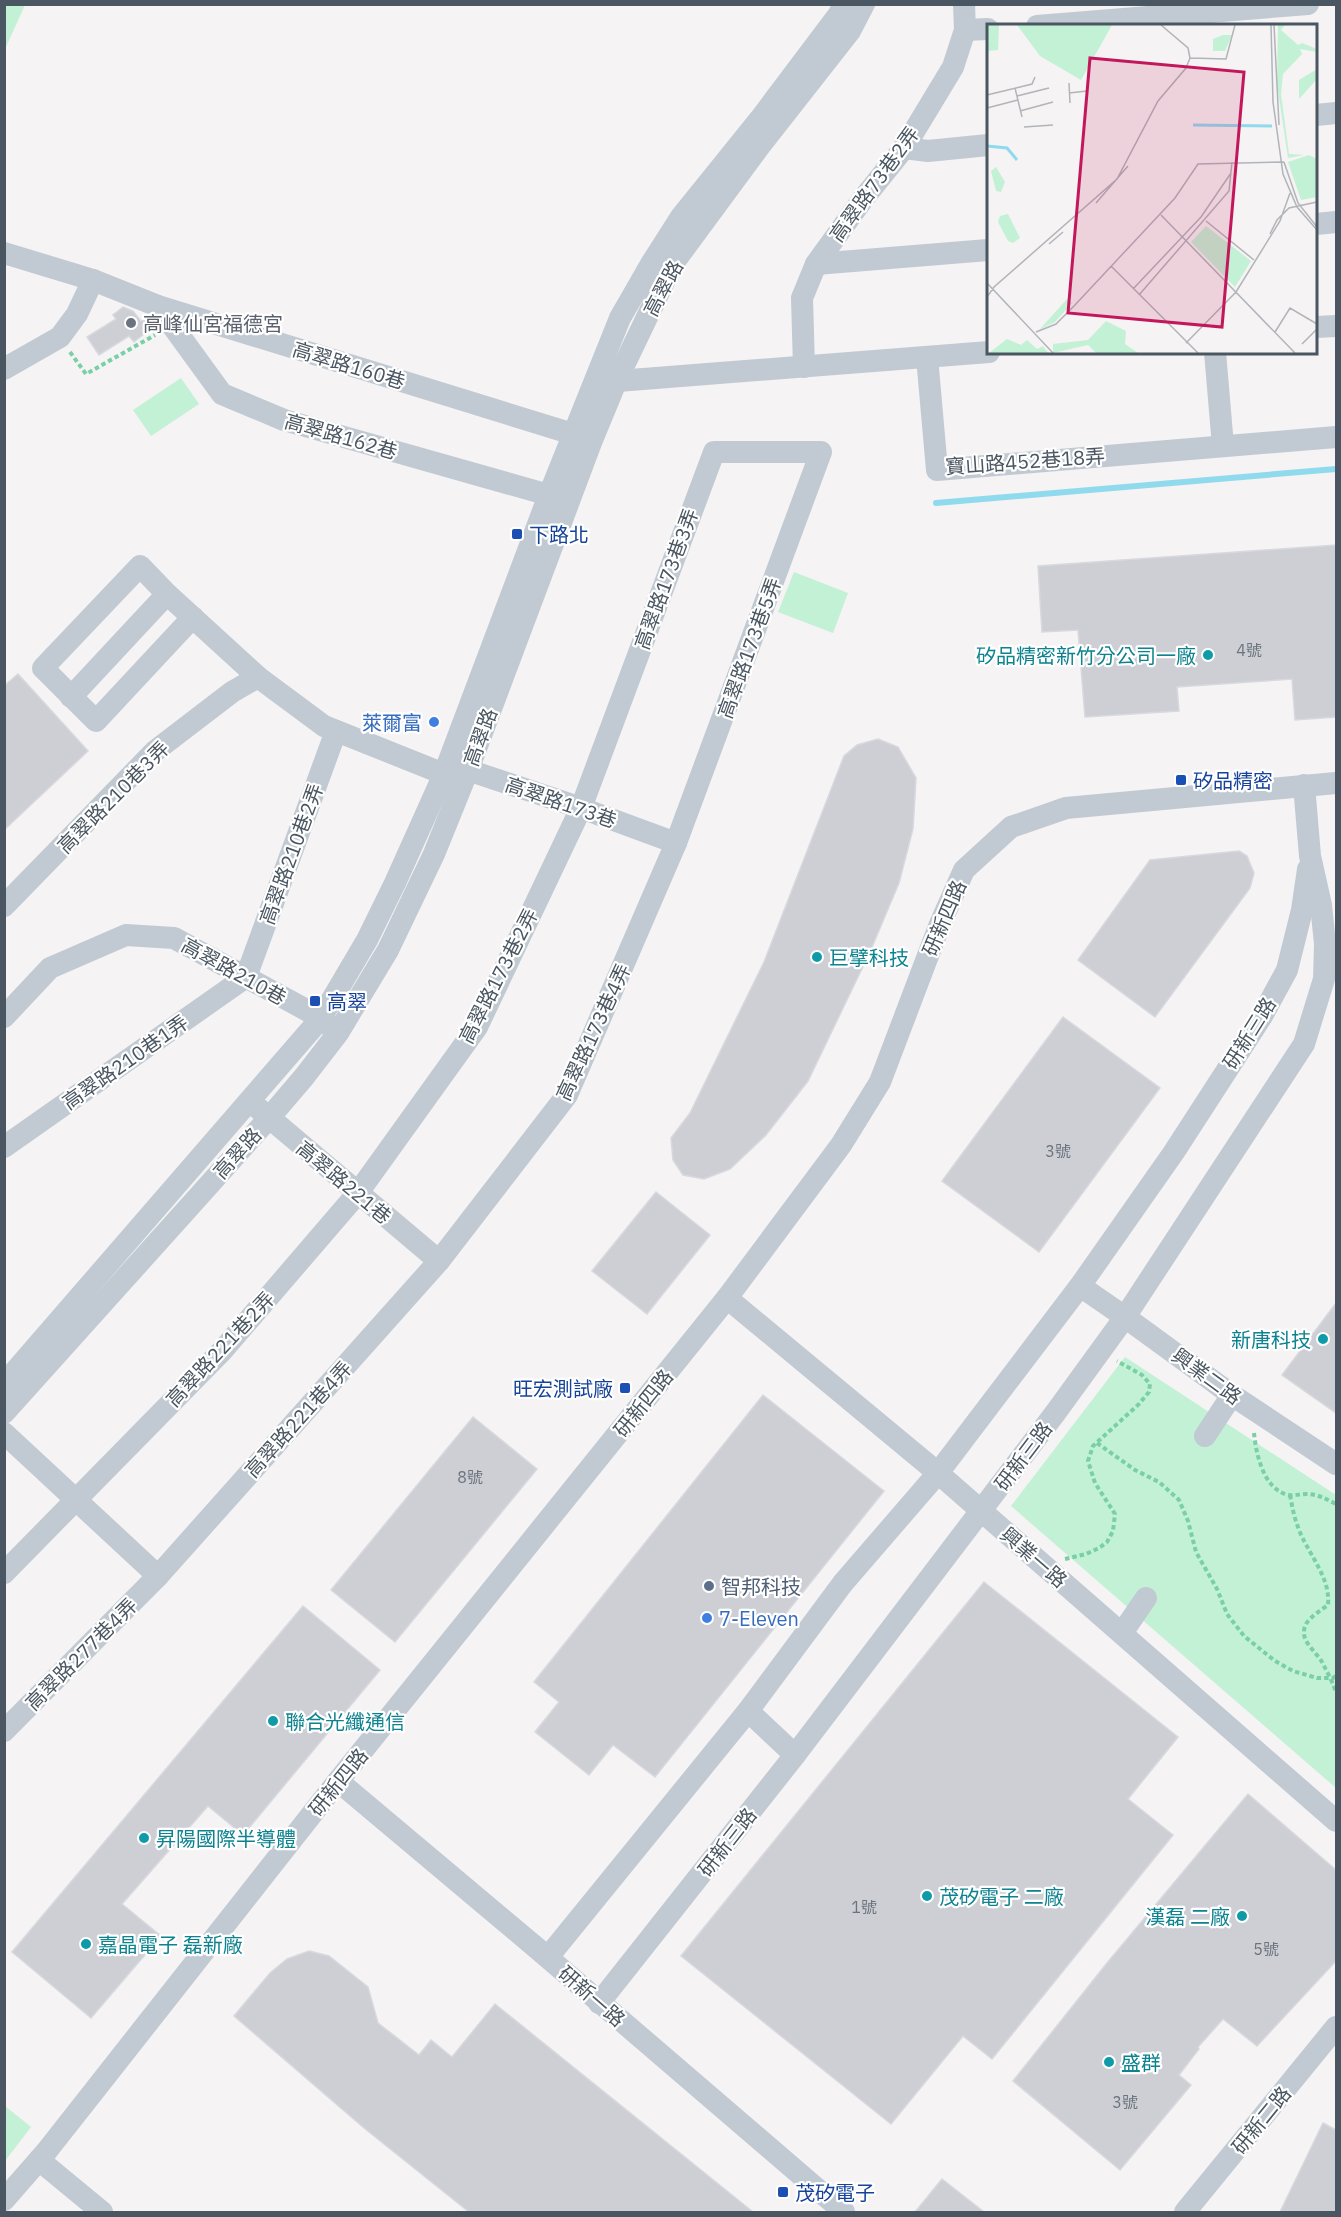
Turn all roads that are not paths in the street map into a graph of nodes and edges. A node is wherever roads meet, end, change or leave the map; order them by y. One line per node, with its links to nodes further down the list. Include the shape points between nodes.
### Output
1 (844, 4): 27 (street, 高翠路, via 760,119 681,217 651,264 620,318)
2 (864, 4): 27 (street, 高翠路, via 850,31 672,265)
3 (964, 4): 8 (street, 高翠路73巷2弄)
4 (1308, 4): 5 (street)
5 (1181, 15): 6 (street)
6 (1062, 24)
7 (987, 29): 8 (street)
8 (965, 30): 12 (street, 高翠路73巷2弄, via 953,67)
9 (1336, 113): 10 (street)
10 (1317, 115)
11 (987, 145): 12 (street, via 928,151)
12 (904, 148): 17 (street, 高翠路73巷2弄)
13 (1336, 222): 14 (street)
14 (1317, 224)
15 (987, 250): 17 (street)
16 (4, 253): 18 (street, 高翠路160巷)
17 (816, 264): 25 (street, 高翠路73巷2弄, via 802,298)
18 (93, 280): 19 (street, 高翠路160巷); 26 (street, via 77,314 60,337)
19 (158, 306): 28 (street, 高翠路160巷); 32 (street, 高翠路162巷, via 222,394 284,420)
20 (1336, 326): 21 (street)
21 (1317, 327)
22 (987, 352): 24 (street)
23 (1215, 354): 30 (street)
24 (927, 357): 25 (street); 30 (street, 寶山路452巷18弄, via 937,470)
25 (804, 367): 27 (street)
26 (4, 369)
27 (605, 382): 28 (street, 高翠路)
28 (583, 437): 32 (street, 高翠路)
29 (1336, 437): 30 (street)
30 (1223, 446)
31 (821, 452): 42 (street, 高翠路173巷3弄, via 714,452); 43 (street, 高翠路173巷5弄)
32 (558, 497): 38 (street, 高翠路); 39 (street, 高翠路)
33 (167, 594): 34 (street); 36 (street); 36 (street, via 140,566 43,668)
34 (193, 617): 35 (street); 36 (street, via 96,721)
35 (258, 677): 37 (street); 45 (street, 高翠路210巷3弄, via 232,692 155,752)
36 (71, 697)
37 (336, 731): 39 (street); 46 (street, 高翠路210巷2弄)
38 (468, 770): 39 (street, 高翠路173巷); 42 (street, 高翠路173巷); 49 (street, 高翠路, via 434,854 388,950)
39 (444, 774): 48 (street, 高翠路, via 367,940)
40 (1336, 783): 41 (street, 研新四路)
41 (1304, 785): 44 (street, 研新三路); 56 (street, 研新四路, via 1066,808 1011,827 964,870 880,1082 841,1145)
42 (581, 808): 43 (street, 高翠路173巷); 53 (street, 高翠路173巷2弄, via 477,1027)
43 (676, 843): 54 (street, 高翠路173巷4弄, via 567,1095)
44 (1310, 856): 55 (street, 研新三路, via 1287,970 1262,1016 1174,1152); 57 (street, 研新三路, via 1321,905 1324,979 1304,1044)
45 (4, 906)
46 (246, 977): 47 (street, 高翠路210巷, via 174,938 126,935 50,968); 48 (street, 高翠路210巷); 52 (street, 高翠路210巷1弄)
47 (4, 1017)
48 (321, 1018): 49 (street, 高翠路210巷); 50 (street, 高翠路)
49 (338, 1033): 51 (street, 高翠路)
50 (250, 1101): 51 (street, 高翠路221巷); 58 (street, 高翠路)
51 (269, 1118): 53 (street, 高翠路221巷); 60 (street, 高翠路)
52 (4, 1147)
53 (357, 1194): 54 (street, 高翠路221巷); 65 (street, 高翠路221巷2弄, via 222,1351)
54 (439, 1261): 68 (street, 高翠路221巷4弄)
55 (1080, 1286): 57 (street, 興業二路); 64 (street, 研新三路)
56 (727, 1298): 64 (street, 興業一路); 74 (street, 研新四路)
57 (1125, 1317): 59 (street, 興業二路); 66 (street, 研新三路)
58 (4, 1384)
59 (1227, 1391): 61 (street); 63 (street, 興業二路)
60 (4, 1413)
61 (1199, 1431)
62 (4, 1434): 65 (street)
63 (1336, 1464)
64 (938, 1473): 66 (street, 興業一路); 71 (street, 研新三路, via 843,1583)
65 (76, 1499): 67 (street, 高翠路221巷2弄); 68 (street)
66 (981, 1511): 70 (street, 興業一路); 73 (street, 研新三路)
67 (4, 1573)
68 (158, 1576): 72 (street, 高翠路277巷4弄)
69 (1146, 1598): 70 (street)
70 (1122, 1633): 75 (street, 興業一路)
71 (748, 1711): 73 (street); 76 (street, 研新三路)
72 (4, 1731)
73 (795, 1755): 77 (street, 研新三路)
74 (338, 1781): 76 (street, 研新一路); 79 (street, 研新四路)
75 (1336, 1821)
76 (548, 1958): 77 (street, 研新一路)
77 (599, 2003): 82 (street, 研新一路)
78 (1336, 2027): 83 (street, 研新二路)
79 (39, 2160): 80 (street, 研新四路); 81 (street)
80 (4, 2200)
81 (102, 2212)
82 (844, 2212)
83 (1185, 2212)

